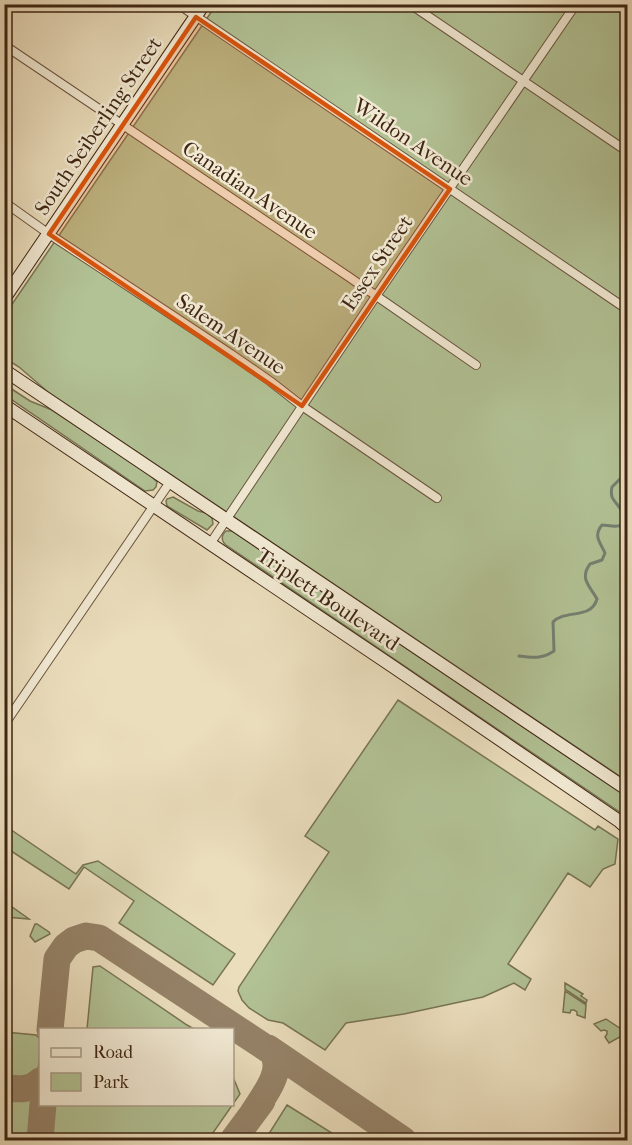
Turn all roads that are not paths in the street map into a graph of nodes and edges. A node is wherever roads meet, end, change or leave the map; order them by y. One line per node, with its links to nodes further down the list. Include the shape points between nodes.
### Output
1 (178, 4): 5 (street, Wildon Avenue)
2 (204, 4): 5 (main road, South Seiberling Street)
3 (410, 4): 7 (street)
4 (576, 4): 7 (street, Essex Street)
5 (196, 17): 8 (main road, South Seiberling Street); 10 (street, Wildon Avenue)
6 (4, 45): 8 (street, Canadian Avenue)
7 (522, 81): 9 (street); 10 (street, Essex Street)
8 (123, 125): 12 (main road, South Seiberling Street); 13 (street, Canadian Avenue)
9 (627, 152)
10 (450, 189): 13 (street, Essex Street); 15 (street, Wildon Avenue)
11 (4, 202): 12 (street, Salem Avenue)
12 (49, 234): 14 (main road, South Seiberling Street); 19 (street, Salem Avenue, via 231,354)
13 (376, 296): 16 (street, Canadian Avenue); 19 (street, Essex Street)
14 (4, 300)
15 (627, 310)
16 (476, 365)
17 (4, 370): 20 (main road, Triplett Boulevard)
18 (4, 405): 22 (main road, Triplett Boulevard)
19 (302, 406): 21 (street, Salem Avenue); 23 (street, Essex Street)
20 (170, 482): 22 (street); 23 (main road, Triplett Boulevard)
21 (437, 498)
22 (153, 505): 24 (main road, Triplett Boulevard); 25 (street)
23 (226, 520): 24 (street, Essex Street); 26 (main road, Triplett Boulevard)
24 (210, 544): 27 (main road, Triplett Boulevard)
25 (4, 725)
26 (627, 790)
27 (627, 829)

